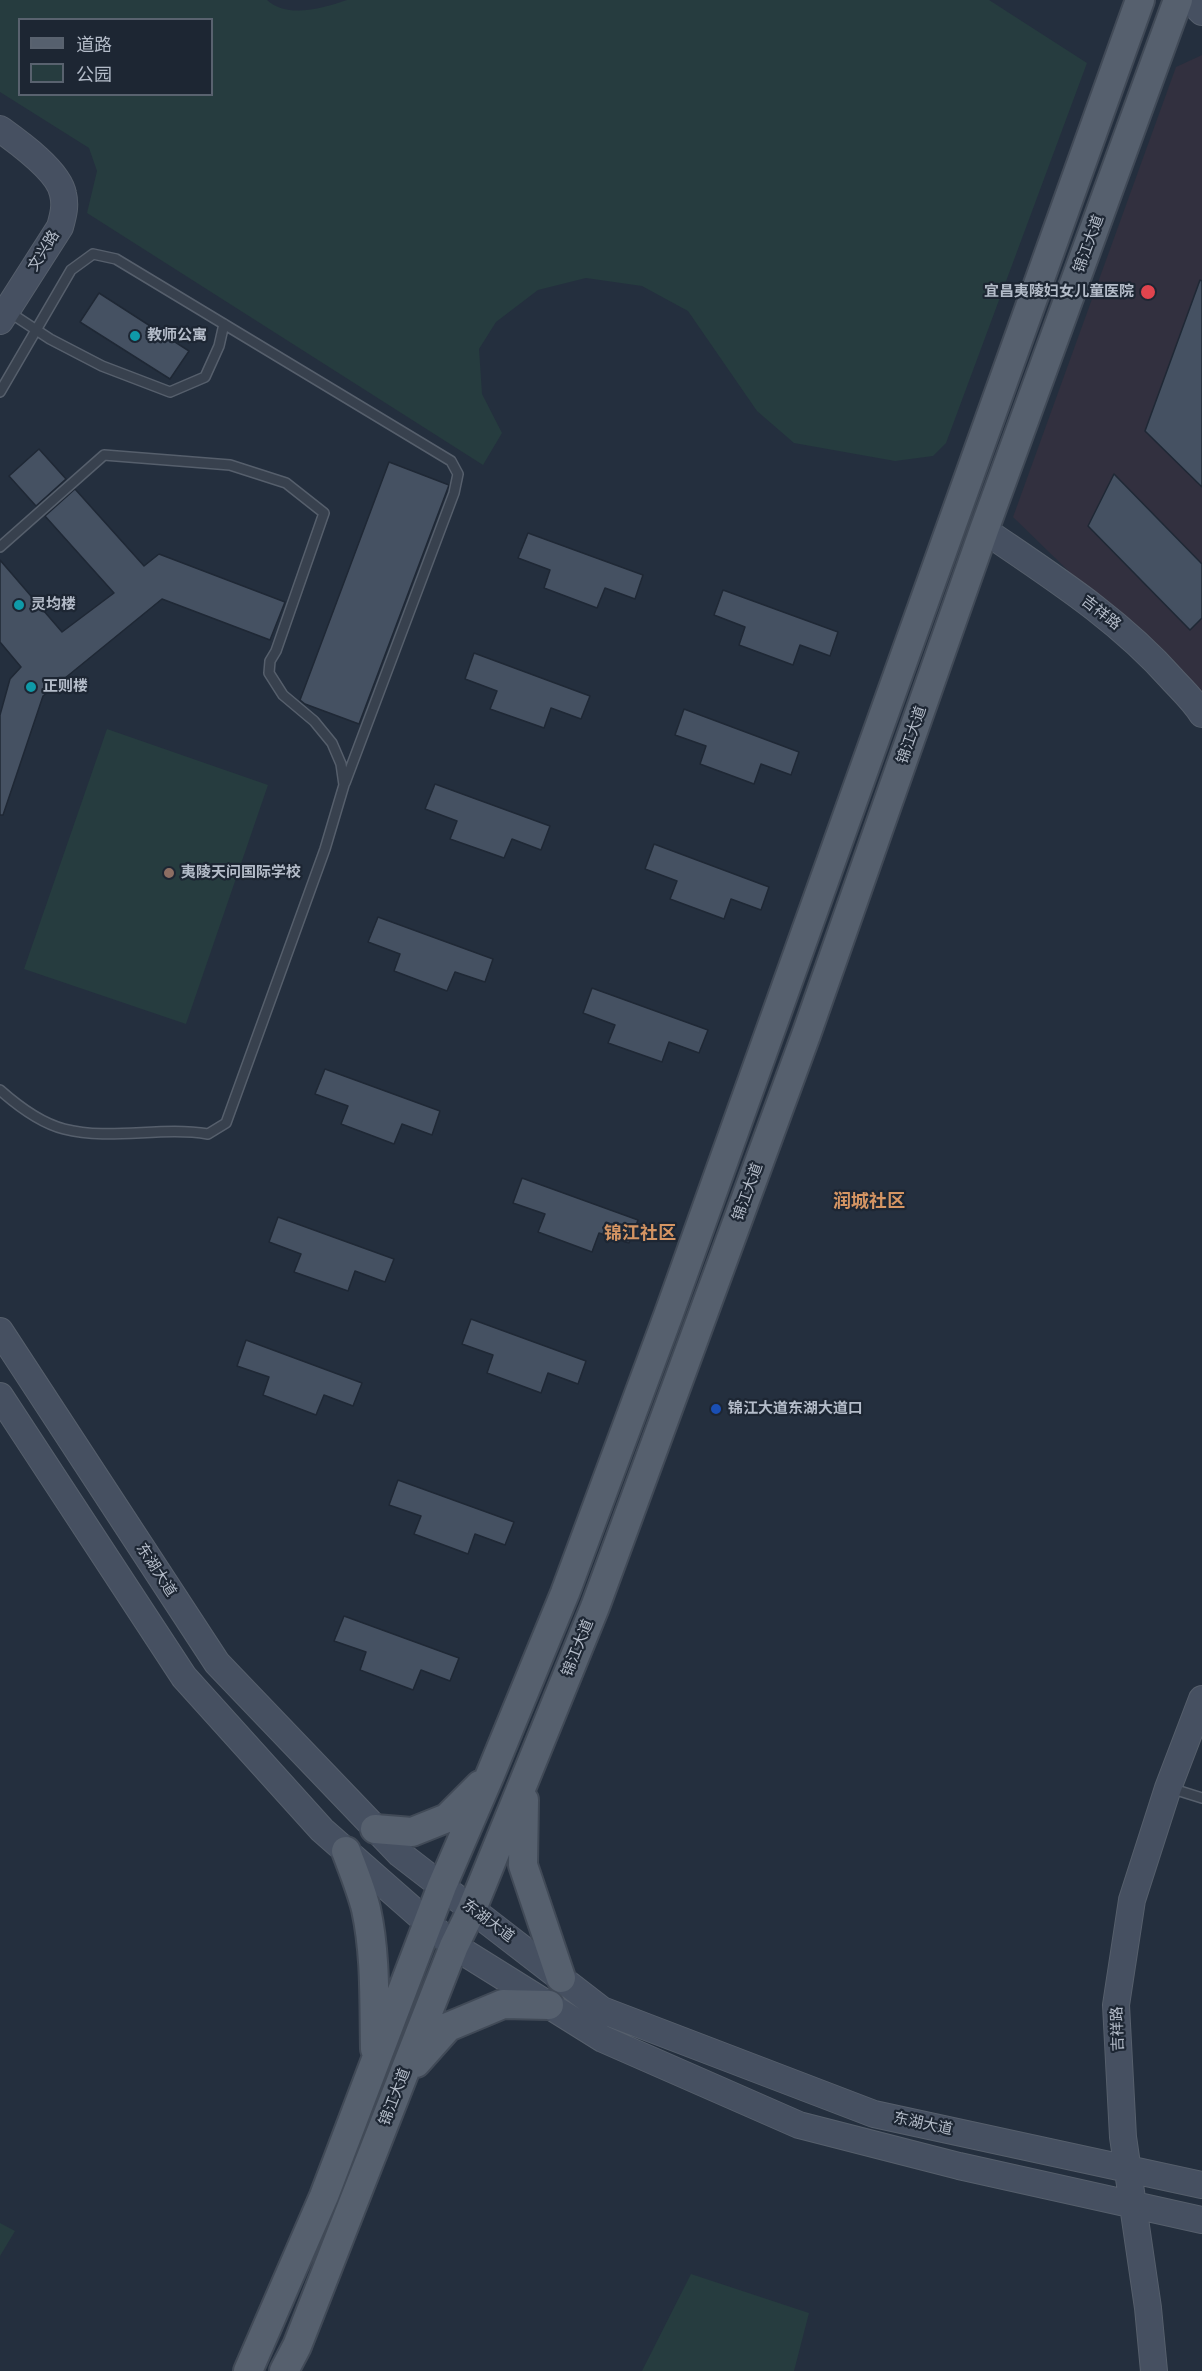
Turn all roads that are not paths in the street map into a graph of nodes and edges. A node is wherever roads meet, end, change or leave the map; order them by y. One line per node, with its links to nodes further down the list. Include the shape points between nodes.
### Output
1 (1140, 0): 18 (main road, 锦江大道, via 668,1316 565,1593)
2 (1178, 0): 10 (main road, 锦江大道)
3 (1190, 0): 4 (main road)
4 (1202, 12)
5 (0, 129): 6 (main road, 文兴路, via 50,171 63,192 65,210 60,227)
6 (3, 316): 8 (lane)
7 (224, 324): 8 (lane, via 205,377 170,392 102,366); 8 (lane, via 116,259 93,254 71,270); 13 (lane, via 451,461 458,474)
8 (36, 330): 9 (lane)
9 (0, 392)
10 (984, 530): 12 (main road, 吉祥路, via 1118,624 1153,657); 19 (main road, 锦江大道, via 806,1035 595,1607)
11 (0, 547): 13 (lane, via 104,455 230,465 286,483 324,513 269,674 283,695 314,721 332,743)
12 (1202, 714)
13 (344, 785): 14 (lane, via 325,849 226,1123 208,1134 183,1130 101,1134 63,1129 31,1114)
14 (0, 1090)
15 (0, 1331): 22 (main road, 东湖大道, via 217,1664)
16 (0, 1396): 23 (main road, 东湖大道, via 184,1677 322,1830)
17 (1202, 1699): 20 (main road, 吉祥路)
18 (490, 1775): 22 (main road, via 447,1818 412,1832); 24 (main road, 锦江大道)
19 (525, 1782): 25 (main road, 锦江大道); 28 (main road, via 523,1865)
20 (1168, 1788): 21 (lane); 32 (main road, 吉祥路, via 1132,1900 1116,2005)
21 (1202, 1798)
22 (375, 1829): 24 (main road, 东湖大道)
23 (346, 1851): 26 (main road, 东湖大道); 30 (main road, via 365,1908 371,1943)
24 (442, 1886): 25 (main road, 东湖大道); 26 (main road, 锦江大道)
25 (472, 1909): 27 (main road, 锦江大道); 28 (main road, 东湖大道)
26 (429, 1924): 27 (main road, 东湖大道); 30 (main road, 锦江大道)
27 (454, 1946): 29 (main road, 东湖大道); 31 (main road, 锦江大道)
28 (561, 1977): 32 (main road, 东湖大道, via 602,2010 874,2114)
29 (549, 2006): 31 (main road, via 503,2004 448,2027); 34 (main road, 东湖大道, via 603,2039 799,2125)
30 (375, 2063): 36 (main road, 锦江大道, via 324,2196)
31 (402, 2078): 37 (main road, 锦江大道)
32 (1128, 2169): 33 (main road, 东湖大道); 34 (main road, 吉祥路)
33 (1202, 2185)
34 (1133, 2205): 35 (main road, 东湖大道); 38 (main road, 吉祥路)
35 (1202, 2220)
36 (248, 2371)
37 (284, 2371)
38 (1154, 2371)

